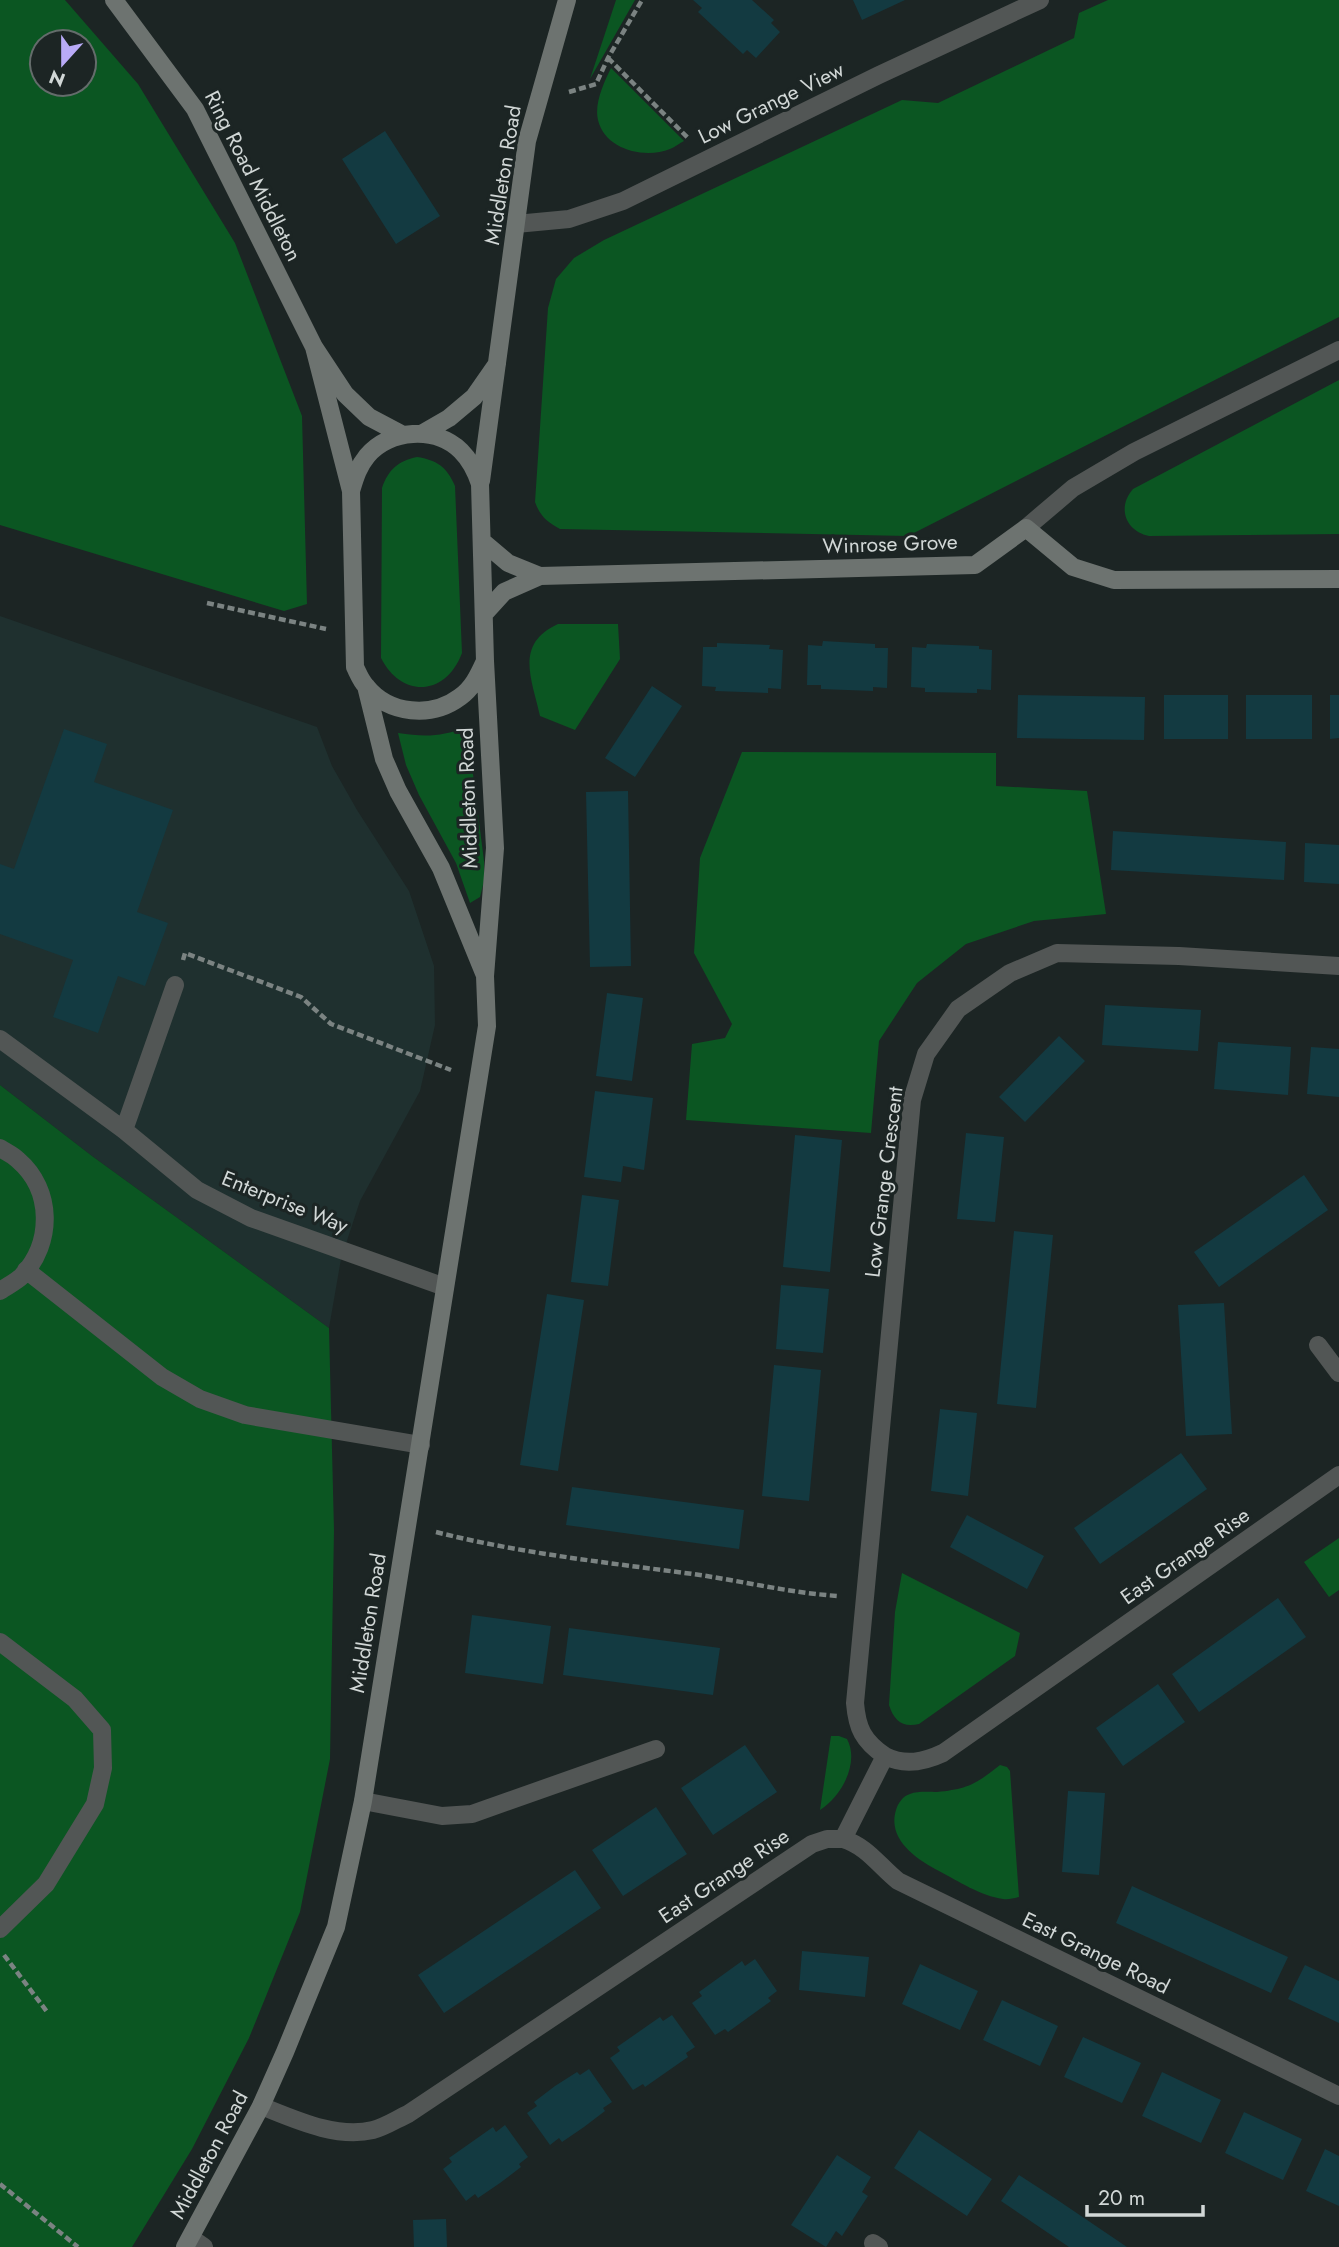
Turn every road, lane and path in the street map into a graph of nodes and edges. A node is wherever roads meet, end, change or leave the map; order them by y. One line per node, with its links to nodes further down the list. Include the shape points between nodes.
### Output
1 (114, 0): 9 (street, Ring Road Middleton, via 195,109)
2 (567, 0): 6 (street, Middleton Road)
3 (642, 0): 5 (path)
4 (1040, 0): 7 (street, Low Grange View)
5 (608, 58): 6 (path, via 596,84); 7 (path)
6 (538, 100): 8 (street, Middleton Road, via 527,141)
7 (708, 159): 8 (street, Low Grange View, via 623,201 569,219)
8 (516, 224): 11 (street, Middleton Road)
9 (314, 347): 13 (street, Ring Road Middleton, via 345,394 369,417); 15 (street, Ring Road Middleton)
10 (1339, 350): 16 (street, via 1134,453 1073,488)
11 (499, 361): 12 (street, Middleton Road, via 474,397); 14 (street, Middleton Road)
12 (423, 433): 13 (street, Middleton Road); 14 (street, Middleton Road, via 460,450)
13 (403, 435): 15 (street, Middleton Road, via 368,454)
14 (481, 484): 17 (street, Middleton Road)
15 (351, 491): 22 (street, Middleton Road)
16 (1026, 528): 18 (street, Winrose Grove, via 975,565); 19 (street, via 1073,567 1114,580)
17 (482, 541): 18 (street, Winrose Grove, via 508,563); 21 (street, Middleton Road)
18 (540, 576): 21 (street, Winrose Grove, via 503,592)
19 (1339, 579)
20 (207, 603): 22 (path)
21 (484, 614): 23 (street, Middleton Road)
22 (355, 635): 24 (street, Middleton Road, via 355,667)
23 (485, 661): 24 (street, Middleton Road, via 462,696 422,712 381,700); 26 (street, Middleton Road, via 495,848)
24 (365, 686): 26 (street, Middleton Road, via 384,759 441,869)
25 (1339, 966): 40 (street, Low Grange Crescent, via 1057,953 1010,973 958,1009 926,1054 912,1100)
26 (485, 976): 29 (street, Middleton Road, via 486,1026)
27 (175, 985): 29 (path, via 185,953 301,997 331,1024); 30 (street)
28 (0, 1039): 30 (street, Enterprise Way)
29 (478, 1080): 33 (street, Middleton Road)
30 (124, 1130): 33 (street, Enterprise Way, via 197,1190 251,1218)
31 (0, 1148): 32 (street, via 18,1159 35,1179 44,1204 45,1231 37,1256)
32 (26, 1270): 34 (street); 37 (street, via 162,1377 200,1399 245,1415)
33 (445, 1287): 37 (street, Middleton Road)
34 (0, 1291)
35 (1318, 1345): 36 (street)
36 (1339, 1373)
37 (421, 1445): 39 (street, Middleton Road)
38 (1339, 1475): 43 (street, East Grange Rise, via 943,1753 909,1763)
39 (408, 1525): 40 (path, via 495,1546); 44 (street, Middleton Road)
40 (865, 1598): 43 (street, Low Grange Crescent, via 857,1721 864,1737)
41 (0, 1642): 46 (street, via 75,1699 102,1731 103,1768 95,1804 46,1884)
42 (656, 1749): 44 (street, via 472,1814 442,1816)
43 (885, 1756): 45 (street)
44 (363, 1801): 50 (street, Middleton Road, via 336,1927)
45 (843, 1839): 49 (street, East Grange Road, via 858,1844 898,1881); 50 (street, East Grange Rise, via 812,1844 408,2114 372,2130 337,2131 304,2124)
46 (0, 1929)
47 (0, 1950): 48 (path)
48 (48, 2013)
49 (1339, 2096)
50 (261, 2106): 52 (street, Middleton Road)
51 (0, 2184): 53 (path)
52 (193, 2244)
53 (78, 2247)

